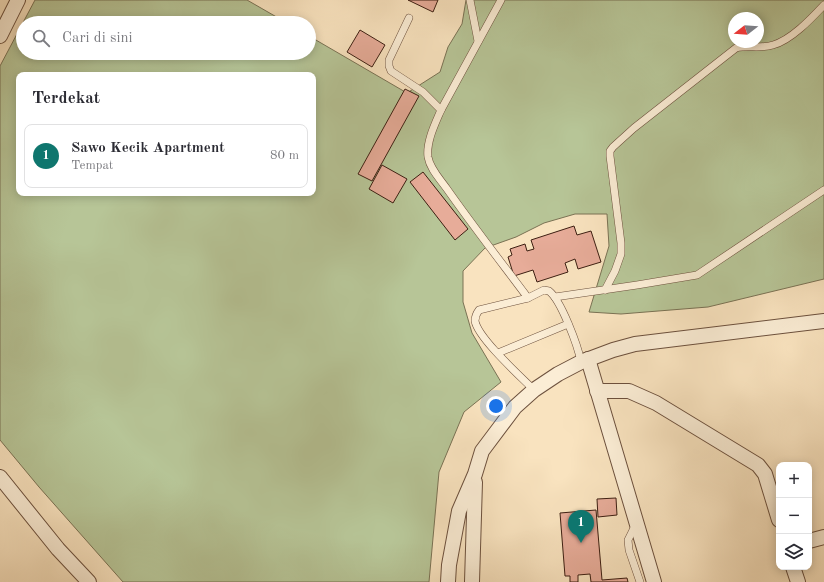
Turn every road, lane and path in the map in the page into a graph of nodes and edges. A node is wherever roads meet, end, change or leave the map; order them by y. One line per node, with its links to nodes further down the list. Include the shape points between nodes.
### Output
1 (18, 0): 6 (street)
2 (470, 0): 7 (lane)
3 (501, 0): 7 (lane)
4 (824, 5): 10 (lane, via 783,41 765,47 736,48 634,128 610,151 621,254)
5 (409, 18): 8 (lane, via 389,60 389,66 391,71 423,92)
6 (0, 36)
7 (478, 41): 8 (lane)
8 (441, 110): 12 (lane, via 429,143 428,156 431,166)
9 (824, 190): 10 (lane, via 697,275)
10 (605, 290): 11 (lane)
11 (555, 297): 12 (lane, via 544,290); 14 (lane)
12 (528, 298): 15 (lane, via 479,310 475,315 479,330)
13 (824, 321): 16 (street, via 635,344)
14 (568, 324): 15 (lane); 16 (lane)
15 (498, 353): 17 (lane)
16 (584, 360): 17 (street); 18 (street)
17 (534, 390): 19 (street, via 515,406 482,451)
18 (597, 391): 21 (street, via 629,391 656,403 758,465 765,474); 22 (street)
19 (475, 474): 27 (street, via 459,511); 28 (street)
20 (0, 477): 26 (street, via 58,549)
21 (776, 510)
22 (636, 523): 29 (lane, via 628,540 628,550); 30 (street)
23 (824, 537): 24 (street)
24 (812, 540)
25 (794, 570): 31 (street)
26 (89, 582)
27 (448, 582)
28 (472, 582)
29 (640, 582)
30 (654, 582)
31 (798, 582)

